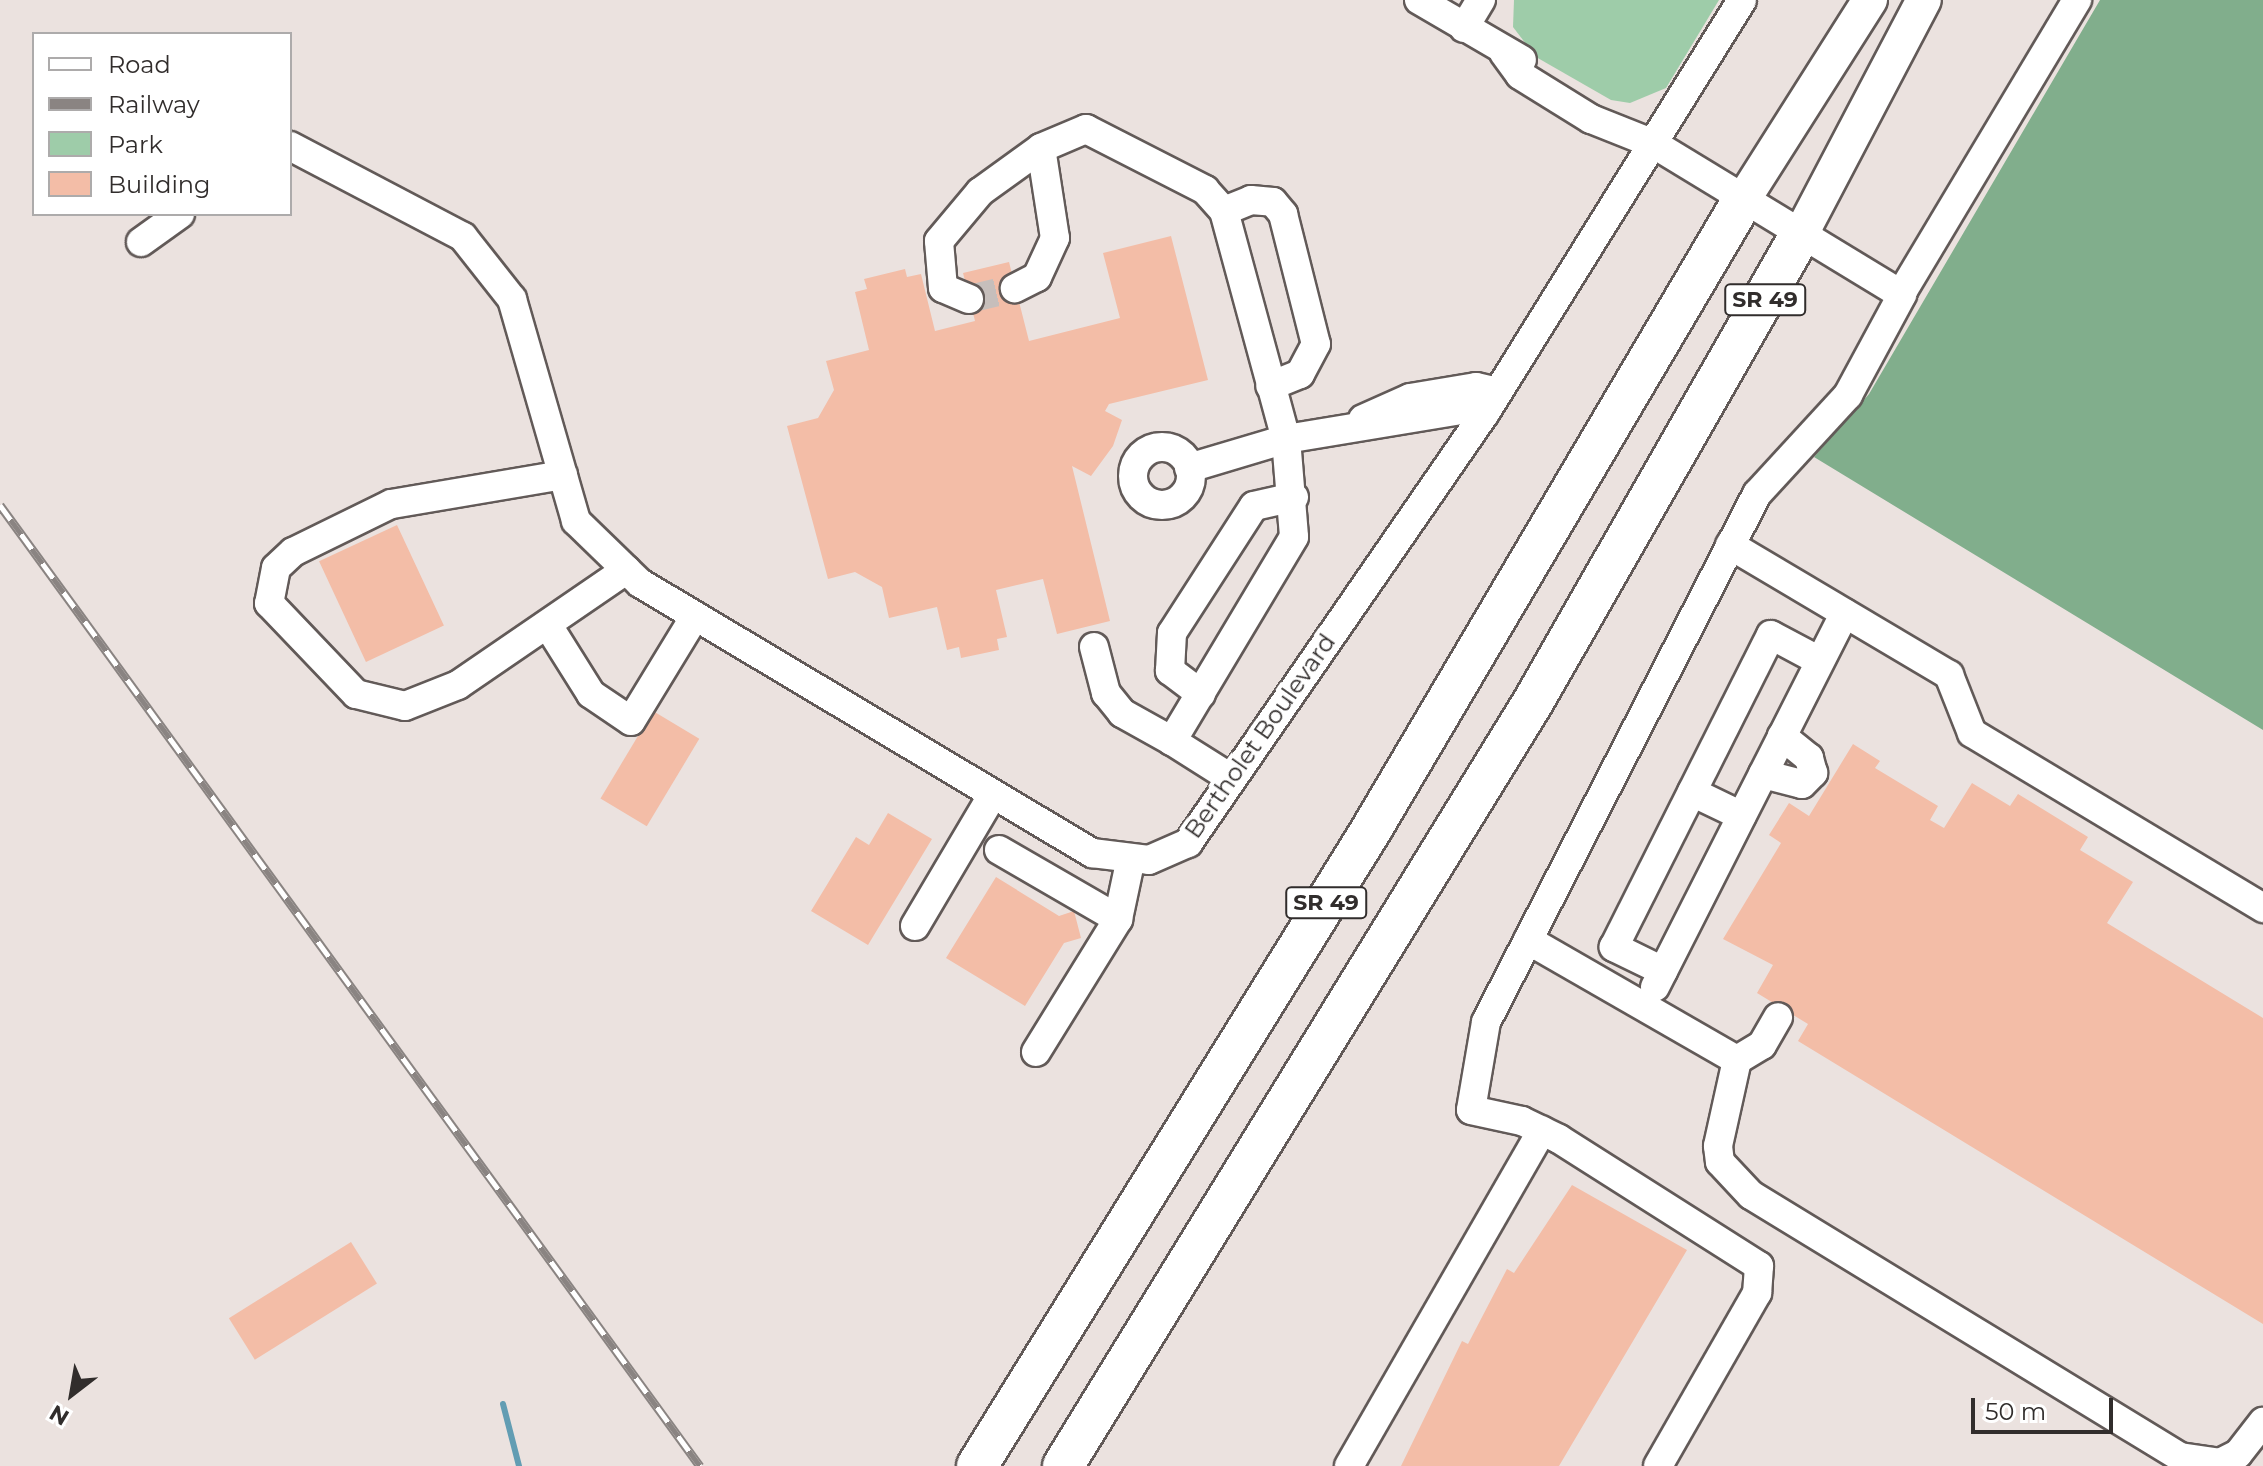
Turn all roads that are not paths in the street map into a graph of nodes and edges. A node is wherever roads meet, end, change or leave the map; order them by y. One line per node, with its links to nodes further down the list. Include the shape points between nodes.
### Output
1 (1419, 0): 7 (street)
2 (1481, 0): 7 (street)
3 (1742, 0): 8 (street, Bertholet Boulevard)
4 (1870, 0): 11 (main road, SR 49)
5 (1924, 0): 14 (main road, SR 49)
6 (2077, 0): 17 (street)
7 (1464, 28): 8 (street, via 1504,53 1520,75 1591,119)
8 (1654, 144): 11 (street); 20 (street, Bertholet Boulevard)
9 (292, 147): 23 (street, Bertholet Boulevard, via 463,237 512,299)
10 (1041, 148): 12 (street, via 1086,129 1205,190); 16 (street, via 1055,238 1037,277); 18 (street, via 980,192 939,241 943,288)
11 (1743, 200): 14 (street); 53 (highway, SR 49, via 1371,830)
12 (1224, 211): 19 (street); 19 (street, via 1251,200 1273,202 1283,214 1316,344 1300,374)
13 (177, 216): 15 (street)
14 (1802, 232): 17 (street); 54 (highway, SR 49, via 1455,832)
15 (141, 242)
16 (1015, 288)
17 (1901, 294): 25 (street, via 1848,395 1757,494)
18 (969, 299)
19 (1270, 386): 21 (street)
20 (1491, 403): 21 (street); 36 (street, Bertholet Boulevard)
21 (1286, 439): 22 (street); 24 (street)
22 (1189, 468)
23 (563, 475): 26 (street, Bertholet Boulevard, via 576,521); 29 (street, via 391,504 293,552 269,586 277,617 356,694 384,705 405,706 458,685)
24 (1294, 497): 32 (street, via 1294,537); 32 (street, via 1254,506 1172,633 1170,671)
25 (1730, 545): 27 (street); 45 (street)
26 (626, 570): 28 (street, Bertholet Boulevard); 29 (street)
27 (1845, 613): 31 (street); 42 (street, via 1949,675 1972,733)
28 (695, 616): 29 (street, via 631,721 591,694); 38 (street, Bertholet Boulevard)
29 (549, 627)
30 (1094, 647): 34 (street, via 1114,703 1138,726)
31 (1820, 661): 33 (street); 37 (street, via 1771,635)
32 (1201, 694): 34 (street)
33 (1782, 736): 35 (street); 35 (street, via 1809,758 1813,773 1802,784)
34 (1172, 741): 36 (street)
35 (1763, 774): 39 (street)
36 (1232, 779): 41 (street, Bertholet Boulevard, via 1188,843 1149,860)
37 (1692, 792): 39 (street); 46 (street, via 1614,947)
38 (993, 794): 41 (street, Bertholet Boulevard, via 1092,853); 44 (street)
39 (1742, 816): 46 (street)
40 (999, 850): 43 (street)
41 (1131, 858): 43 (street)
42 (2263, 908)
43 (1118, 919): 49 (street)
44 (915, 926)
45 (1528, 940): 47 (street); 51 (street, via 1486,1022 1471,1110)
46 (1663, 971): 47 (street)
47 (1644, 1008): 50 (street)
48 (1778, 1017): 50 (street, via 1762,1045)
49 (1036, 1052)
50 (1737, 1060): 52 (street, via 1719,1154 1751,1195 2180,1457 2220,1463 2238,1454)
51 (1542, 1131): 55 (street); 56 (street, via 1759,1266 1757,1293)
52 (2263, 1422)
53 (977, 1466)
54 (1063, 1466)
55 (1349, 1466)
56 (1658, 1466)

